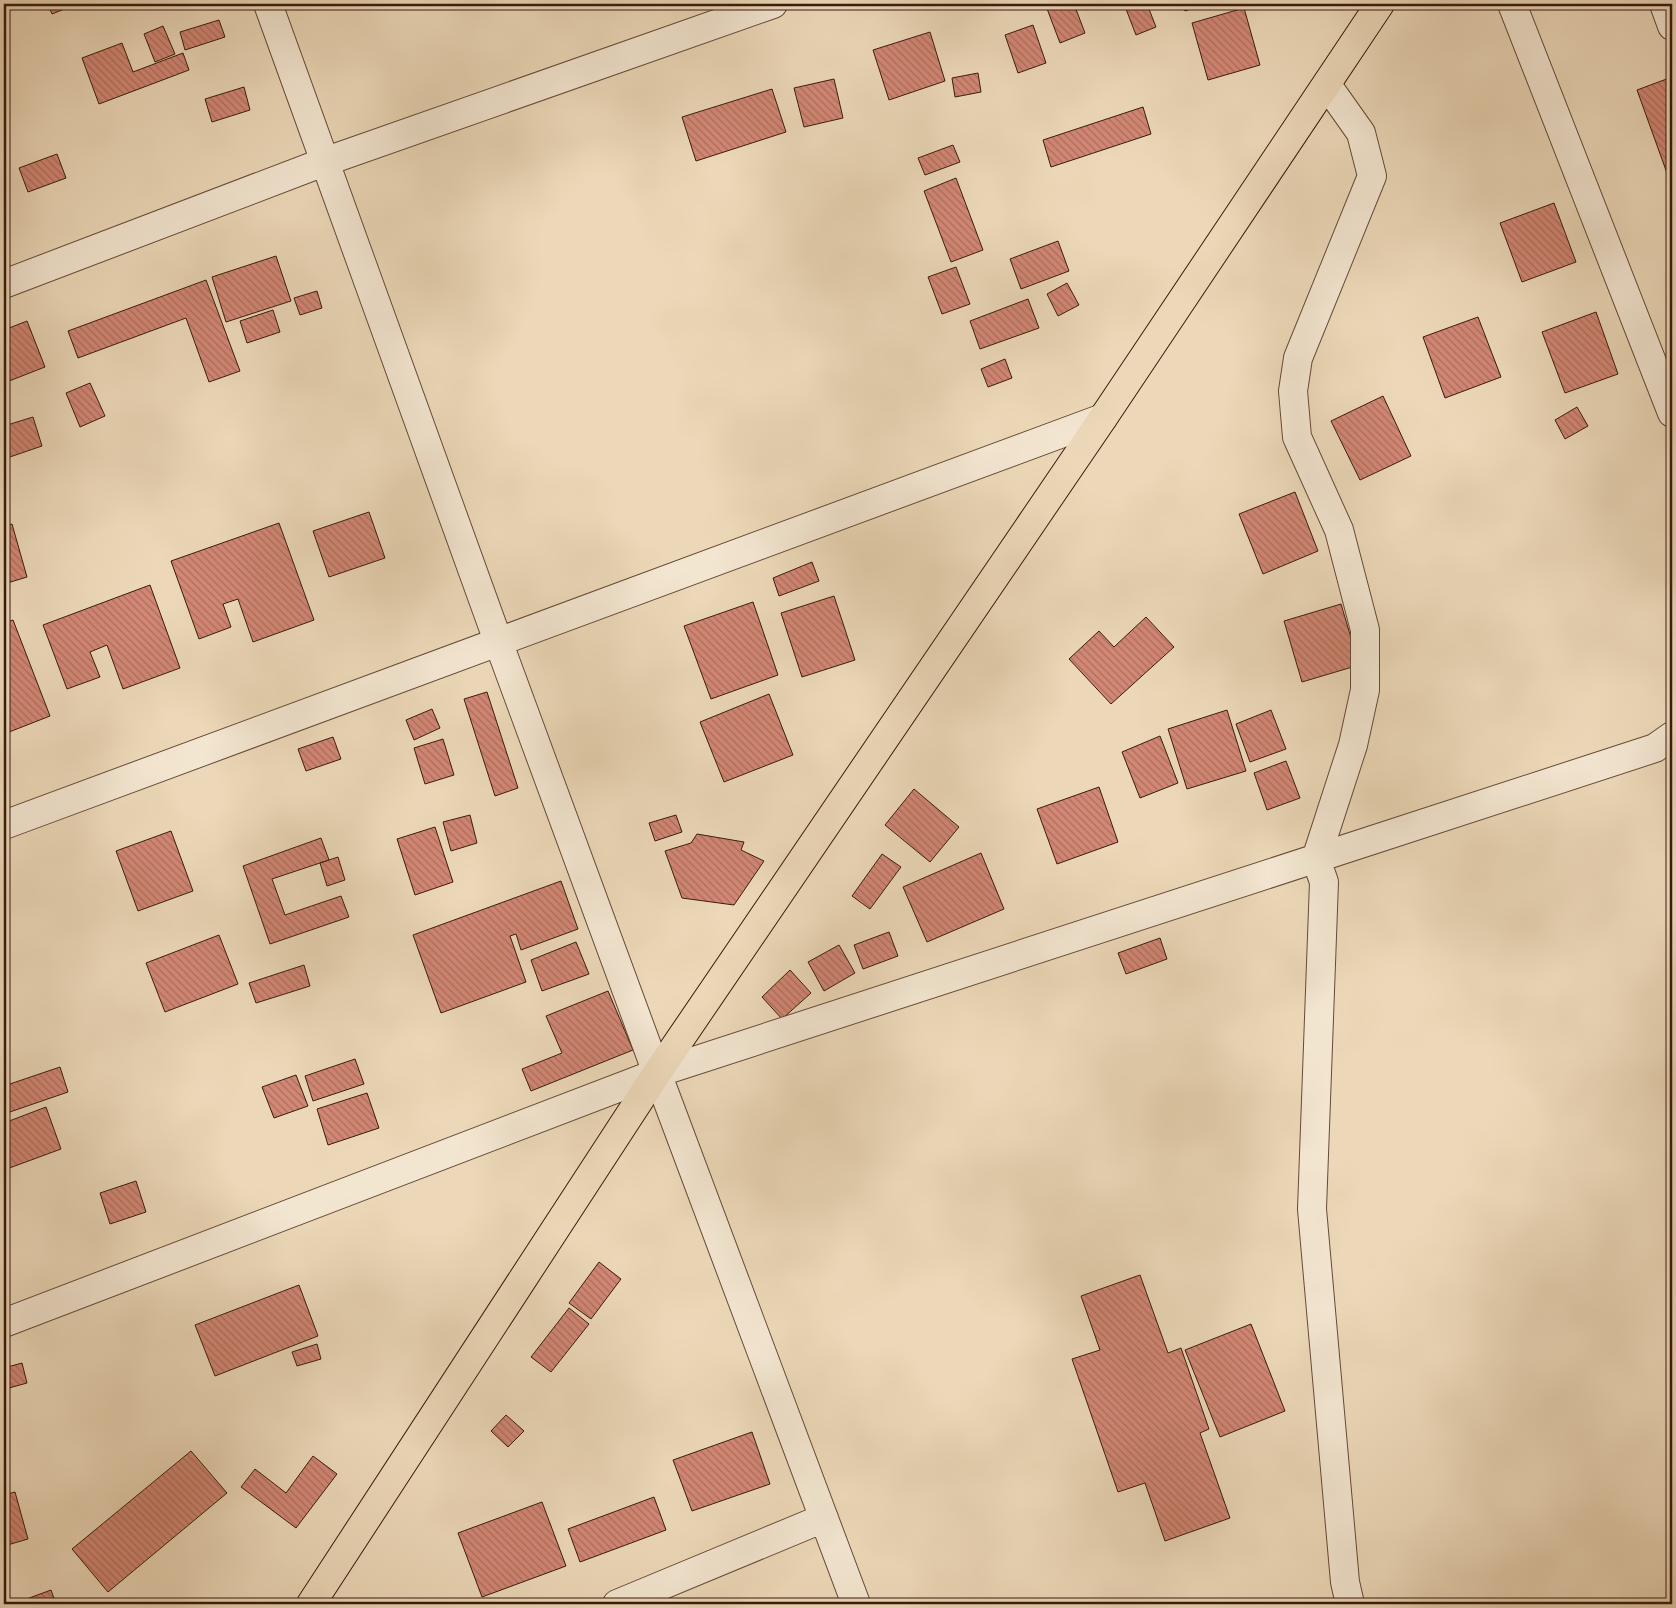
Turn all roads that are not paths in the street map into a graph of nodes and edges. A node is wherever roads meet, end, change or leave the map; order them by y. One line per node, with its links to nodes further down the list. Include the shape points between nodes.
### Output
1 (268, 4): 8 (street)
2 (773, 4): 8 (street)
3 (1380, 4): 7 (main road)
4 (1512, 4): 10 (street)
5 (1664, 4): 6 (street)
6 (1672, 26)
7 (1326, 85): 11 (main road); 15 (street, via 1360,133 1372,176 1298,358 1293,392 1298,437 1339,530 1366,630 1365,690 1353,745)
8 (324, 162): 9 (street); 12 (street)
9 (4, 284)
10 (1672, 413)
11 (1103, 418): 12 (street); 16 (main road)
12 (498, 641): 14 (street); 16 (street)
13 (1672, 736): 15 (street, via 1655,748)
14 (4, 825)
15 (1316, 859): 16 (street); 22 (street, via 1324,882 1312,1209 1345,1582)
16 (657, 1073): 17 (street); 18 (street); 19 (main road)
17 (4, 1323)
18 (824, 1518): 20 (street); 21 (street)
19 (311, 1604)
20 (617, 1604)
21 (856, 1604)
22 (1350, 1604)

